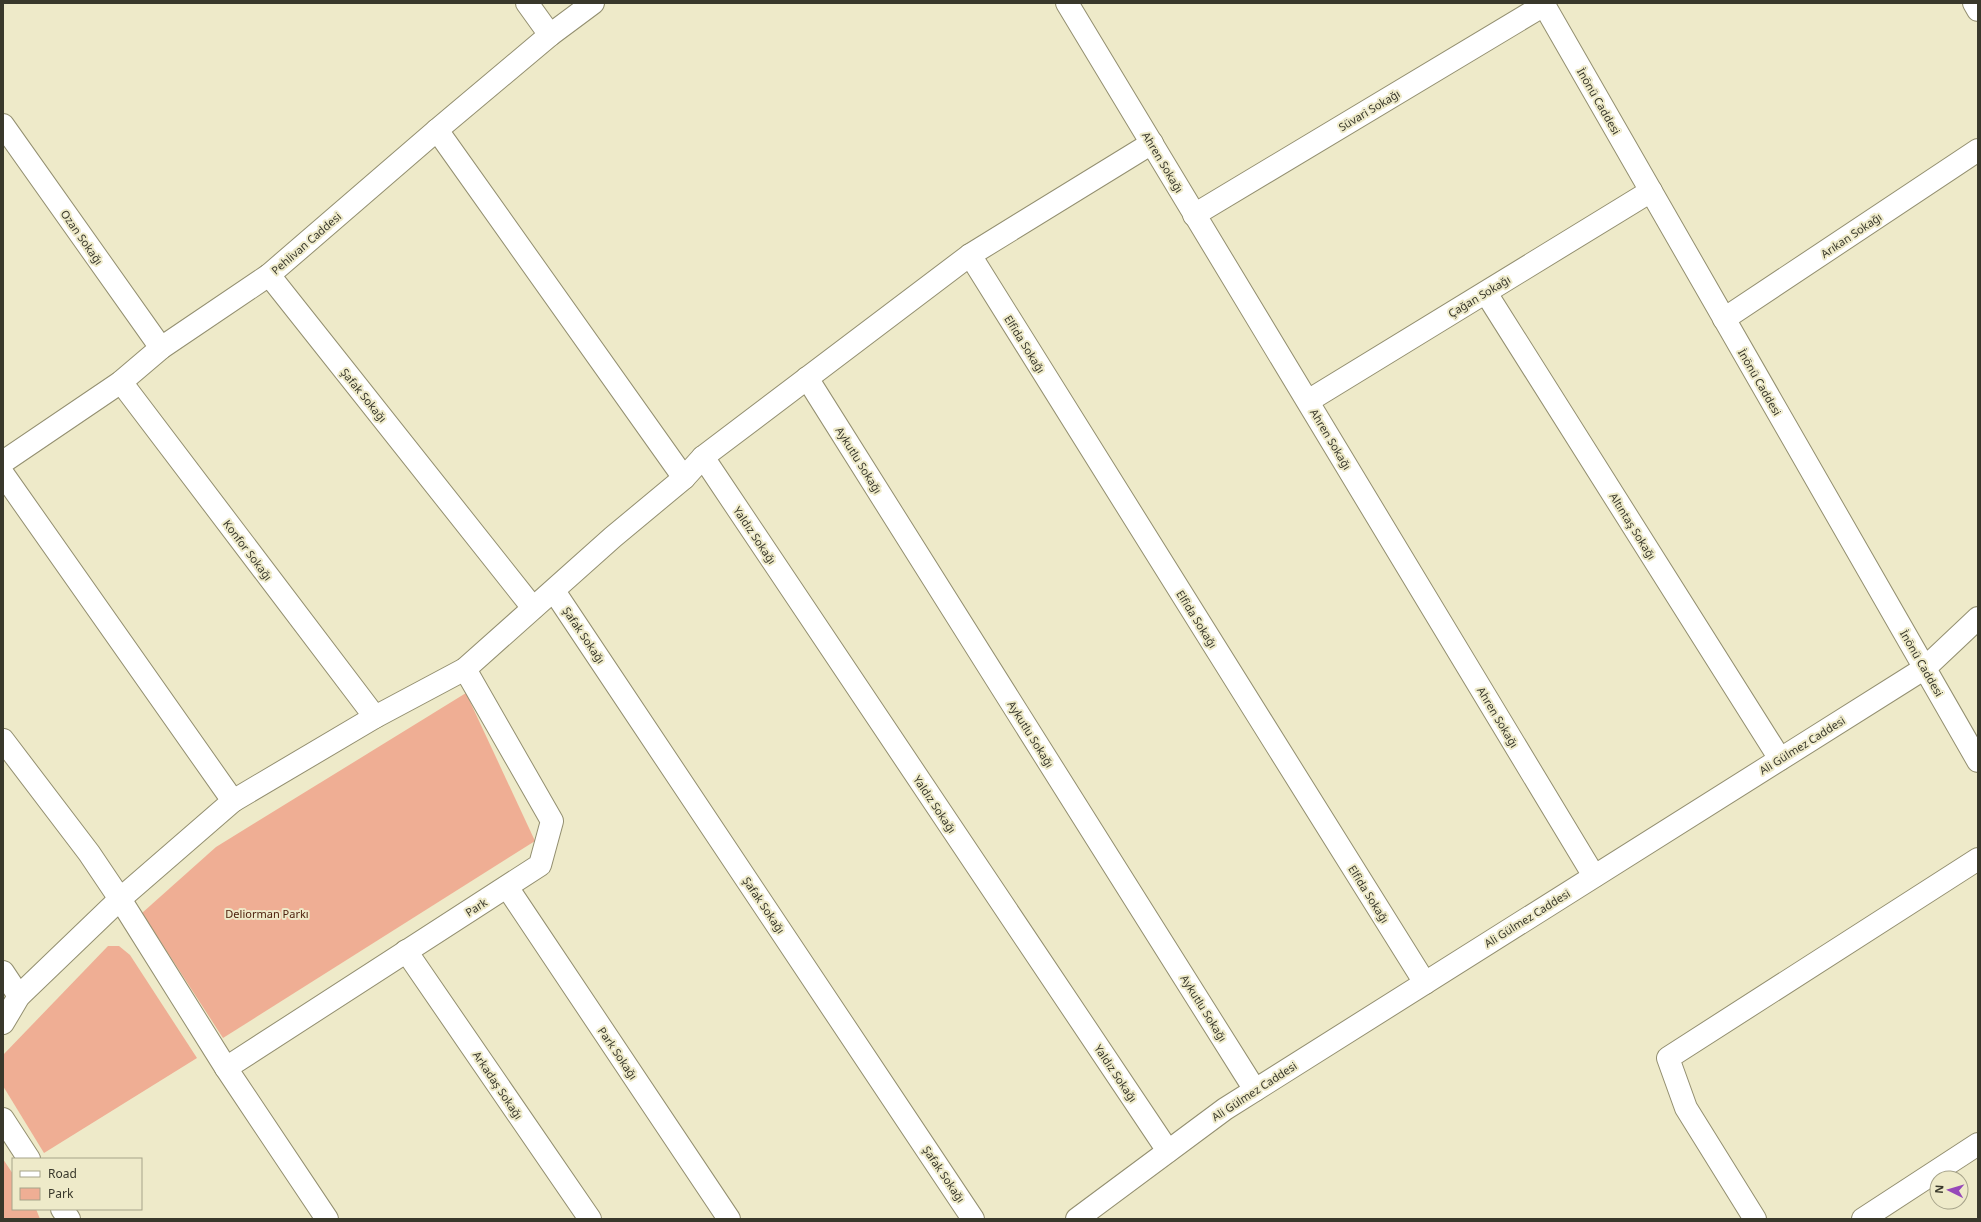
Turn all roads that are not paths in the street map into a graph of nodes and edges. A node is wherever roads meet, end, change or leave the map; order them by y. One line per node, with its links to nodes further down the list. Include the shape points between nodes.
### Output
1 (527, 3): 7 (street)
2 (593, 3): 7 (street, Pehlivan Caddesi)
3 (1067, 3): 10 (street, Ahren Sokağı)
4 (1974, 3): 6 (street)
5 (1544, 4): 12 (street, İnönü Caddesi); 13 (street, Süvari Sokağı)
6 (1978, 10)
7 (550, 36): 9 (street, Pehlivan Caddesi)
8 (3, 125): 18 (street, Ozan Sokağı)
9 (437, 130): 15 (street, Pehlivan Caddesi); 25 (street)
10 (1152, 143): 13 (street, Ahren Sokağı); 14 (street)
11 (1978, 150): 17 (street, Arıkan Sokağı)
12 (1651, 192): 16 (street, Çağan Sokağı); 17 (street, İnönü Caddesi)
13 (1194, 215): 21 (street, Ahren Sokağı)
14 (970, 255): 19 (street); 42 (street, Elfida Sokağı)
15 (269, 275): 18 (street, Pehlivan Caddesi); 27 (street, Şafak Sokağı)
16 (1486, 293): 21 (street, Çağan Sokağı); 33 (street, Altıntaş Sokağı)
17 (1724, 319): 29 (street, İnönü Caddesi)
18 (161, 348): 20 (street, Pehlivan Caddesi)
19 (807, 378): 22 (street); 46 (street, Aykutlu Sokağı)
20 (121, 382): 23 (street, Pehlivan Caddesi); 31 (street, Konfor Sokağı)
21 (1308, 401): 37 (street, Ahren Sokağı)
22 (703, 457): 25 (street); 49 (street, Yaldız Sokağı)
23 (3, 462)
24 (3, 474): 35 (street)
25 (684, 478): 26 (street, via 613,537)
26 (554, 591): 27 (street); 56 (street, Şafak Sokağı)
27 (533, 608): 30 (street)
28 (1978, 618): 29 (street, Ali Gülmez Caddesi)
29 (1925, 668): 33 (street, Ali Gülmez Caddesi); 34 (street, İnönü Caddesi)
30 (465, 669): 31 (street); 38 (street, Park, via 552,821 540,865)
31 (375, 717): 35 (street)
32 (3, 740): 39 (street, via 89,853)
33 (1780, 759): 37 (street, Ali Gülmez Caddesi)
34 (1978, 761)
35 (233, 801): 39 (street)
36 (1978, 859): 58 (street, via 1668,1058 1686,1108)
37 (1594, 876): 42 (street, Ali Gülmez Caddesi)
38 (507, 887): 40 (street, Park); 55 (street, Park Sokağı)
39 (120, 899): 43 (street); 45 (street)
40 (406, 951): 45 (street, Park); 54 (street, Arkadaş Sokağı)
41 (3, 972): 43 (street)
42 (1425, 983): 46 (street, Ali Gülmez Caddesi)
43 (19, 996): 44 (street)
44 (3, 1023)
45 (226, 1068): 53 (street)
46 (1255, 1090): 49 (street, Ali Gülmez Caddesi)
47 (3, 1119): 50 (street)
48 (1978, 1144): 59 (street)
49 (1168, 1151): 57 (street, Ali Gülmez Caddesi)
50 (28, 1158)
51 (63, 1210): 52 (street)
52 (69, 1219)
53 (327, 1219)
54 (590, 1219)
55 (729, 1219)
56 (973, 1219)
57 (1076, 1219)
58 (1755, 1219)
59 (1863, 1219)

